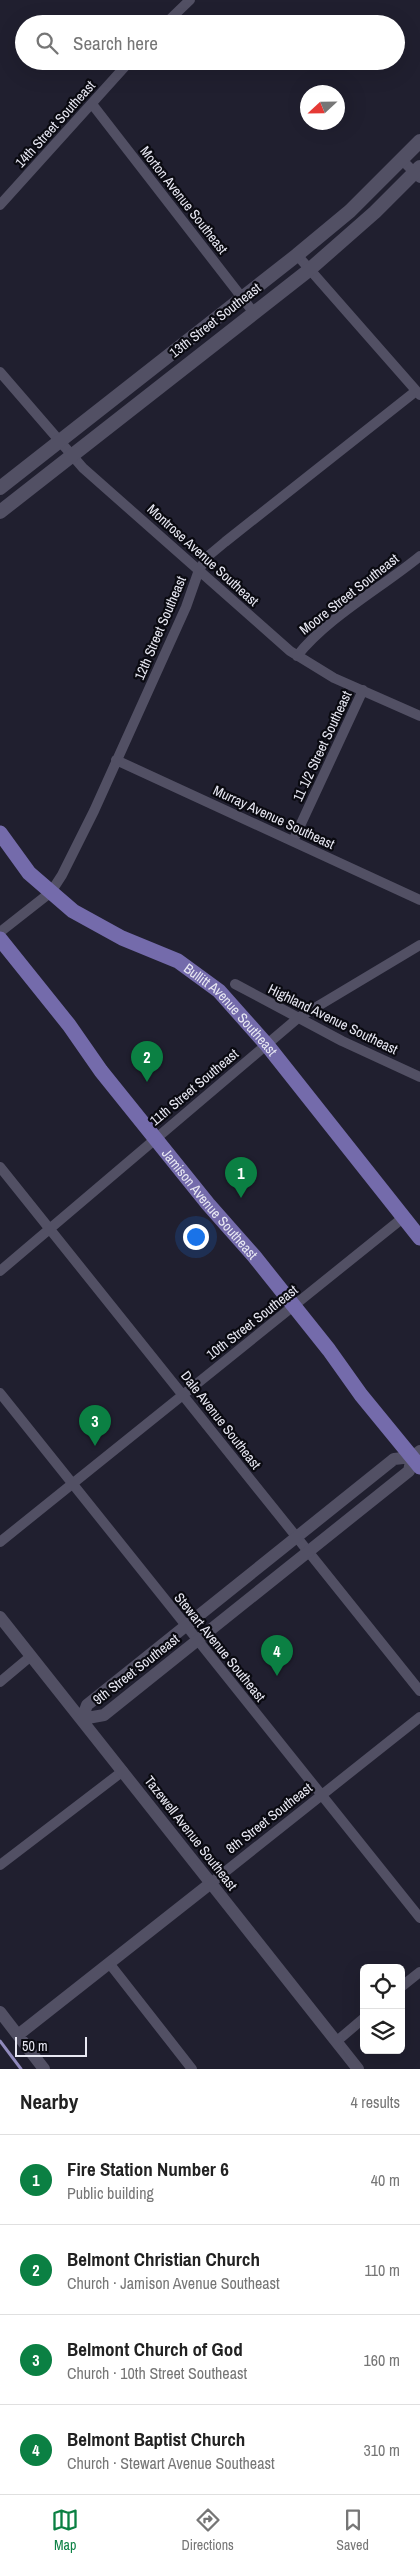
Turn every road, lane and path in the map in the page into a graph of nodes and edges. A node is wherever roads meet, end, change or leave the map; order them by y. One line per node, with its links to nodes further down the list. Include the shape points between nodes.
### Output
1 (190, 0): 2 (street)
2 (174, 15)
3 (122, 70): 4 (street, 14th Street Southeast)
4 (92, 104): 8 (street, 14th Street Southeast); 11 (street, Morton Avenue Southeast)
5 (420, 141): 6 (main road, 13th Street Southeast)
6 (402, 160): 7 (street); 9 (main road, 13th Street Southeast, via 350,211)
7 (418, 173): 10 (main road, 13th Street Southeast)
8 (0, 205)
9 (297, 255): 10 (street); 11 (main road, 13th Street Southeast)
10 (309, 270): 12 (main road, 13th Street Southeast); 14 (street)
11 (243, 298): 12 (street, Morton Avenue Southeast); 15 (main road, 13th Street Southeast)
12 (254, 313): 16 (main road, 13th Street Southeast)
13 (0, 372): 15 (street, Montrose Avenue Southeast)
14 (418, 393): 20 (street, 12th Street Southeast, via 224,542 207,557)
15 (60, 441): 16 (street, Montrose Avenue Southeast); 17 (main road, 13th Street Southeast)
16 (71, 455): 18 (main road, 13th Street Southeast); 20 (street, Montrose Avenue Southeast)
17 (0, 488)
18 (0, 512)
19 (420, 556): 21 (street, Moore Street Southeast, via 334,621 306,644)
20 (199, 570): 21 (street, Montrose Avenue Southeast); 24 (street, 12th Street Southeast)
21 (297, 656): 22 (street, Montrose Avenue Southeast, via 334,678)
22 (363, 690): 23 (street, Montrose Avenue Southeast); 26 (street, 11 1/2 Street Southeast)
23 (420, 716)
24 (116, 760): 26 (street, Murray Avenue Southeast); 27 (street, 12th Street Southeast, via 81,840)
25 (0, 833): 27 (main road, Bullitt Avenue Southeast, via 30,873)
26 (293, 841): 28 (street, Murray Avenue Southeast)
27 (51, 892): 29 (street, 12th Street Southeast); 34 (main road, Bullitt Avenue Southeast, via 88,921 161,953 199,975 233,1004)
28 (420, 900)
29 (0, 932)
30 (0, 940): 36 (main road, Jamison Avenue Southeast, via 70,1025 101,1071)
31 (420, 945): 33 (street, 11th Street Southeast)
32 (235, 984): 33 (street, Highland Avenue Southeast)
33 (298, 1018): 34 (street, 11th Street Southeast); 35 (street, Highland Avenue Southeast)
34 (266, 1045): 36 (street, 11th Street Southeast); 38 (main road, Bullitt Avenue Southeast)
35 (420, 1077)
36 (155, 1138): 39 (street, 11th Street Southeast); 42 (main road, Jamison Avenue Southeast)
37 (0, 1167): 39 (street, Dale Avenue Southeast)
38 (404, 1217): 40 (main road, Bullitt Avenue Southeast); 42 (street, 10th Street Southeast)
39 (50, 1228): 41 (street, 11th Street Southeast); 44 (street, Dale Avenue Southeast)
40 (420, 1238)
41 (0, 1271)
42 (295, 1307): 44 (street, 10th Street Southeast); 45 (main road, Jamison Avenue Southeast, via 345,1374)
43 (0, 1392): 46 (street, Stewart Avenue Southeast)
44 (183, 1394): 46 (street, 10th Street Southeast); 47 (street, Dale Avenue Southeast)
45 (417, 1458): 47 (street, 9th Street Southeast, via 394,1459); 49 (street, 9th Street Southeast, via 409,1471)
46 (72, 1484): 48 (street, 10th Street Southeast); 51 (street, Stewart Avenue Southeast)
47 (297, 1537): 49 (street, Dale Avenue Southeast); 51 (street, 9th Street Southeast)
48 (0, 1542)
49 (308, 1552): 52 (street, 9th Street Southeast); 55 (street, Dale Avenue Southeast)
50 (0, 1617): 53 (street, Tazewell Avenue Southeast)
51 (186, 1626): 52 (street, Stewart Avenue Southeast); 57 (street, 9th Street Southeast, via 87,1705)
52 (197, 1640): 57 (street, 9th Street Southeast, via 102,1716); 59 (street, Stewart Avenue Southeast)
53 (31, 1656): 54 (street); 57 (street, Tazewell Avenue Southeast)
54 (0, 1682)
55 (420, 1691)
56 (420, 1717): 59 (street, 8th Street Southeast)
57 (82, 1719): 58 (street, Tazewell Avenue Southeast)
58 (122, 1771): 60 (street); 61 (street, Tazewell Avenue Southeast)
59 (322, 1795): 61 (street, 8th Street Southeast); 62 (street, Stewart Avenue Southeast)
60 (0, 1865)
61 (211, 1883): 63 (street, 8th Street Southeast); 69 (street, Tazewell Avenue Southeast)
62 (420, 1918)
63 (109, 1963): 68 (street, 8th Street Southeast); 71 (street)
64 (420, 1972): 65 (street)
65 (405, 1984)
66 (0, 2012): 68 (street)
67 (360, 2021): 69 (street)
68 (18, 2035): 70 (street)
69 (336, 2041): 72 (street, Tazewell Avenue Southeast)
70 (44, 2069)
71 (192, 2069)
72 (358, 2069)

